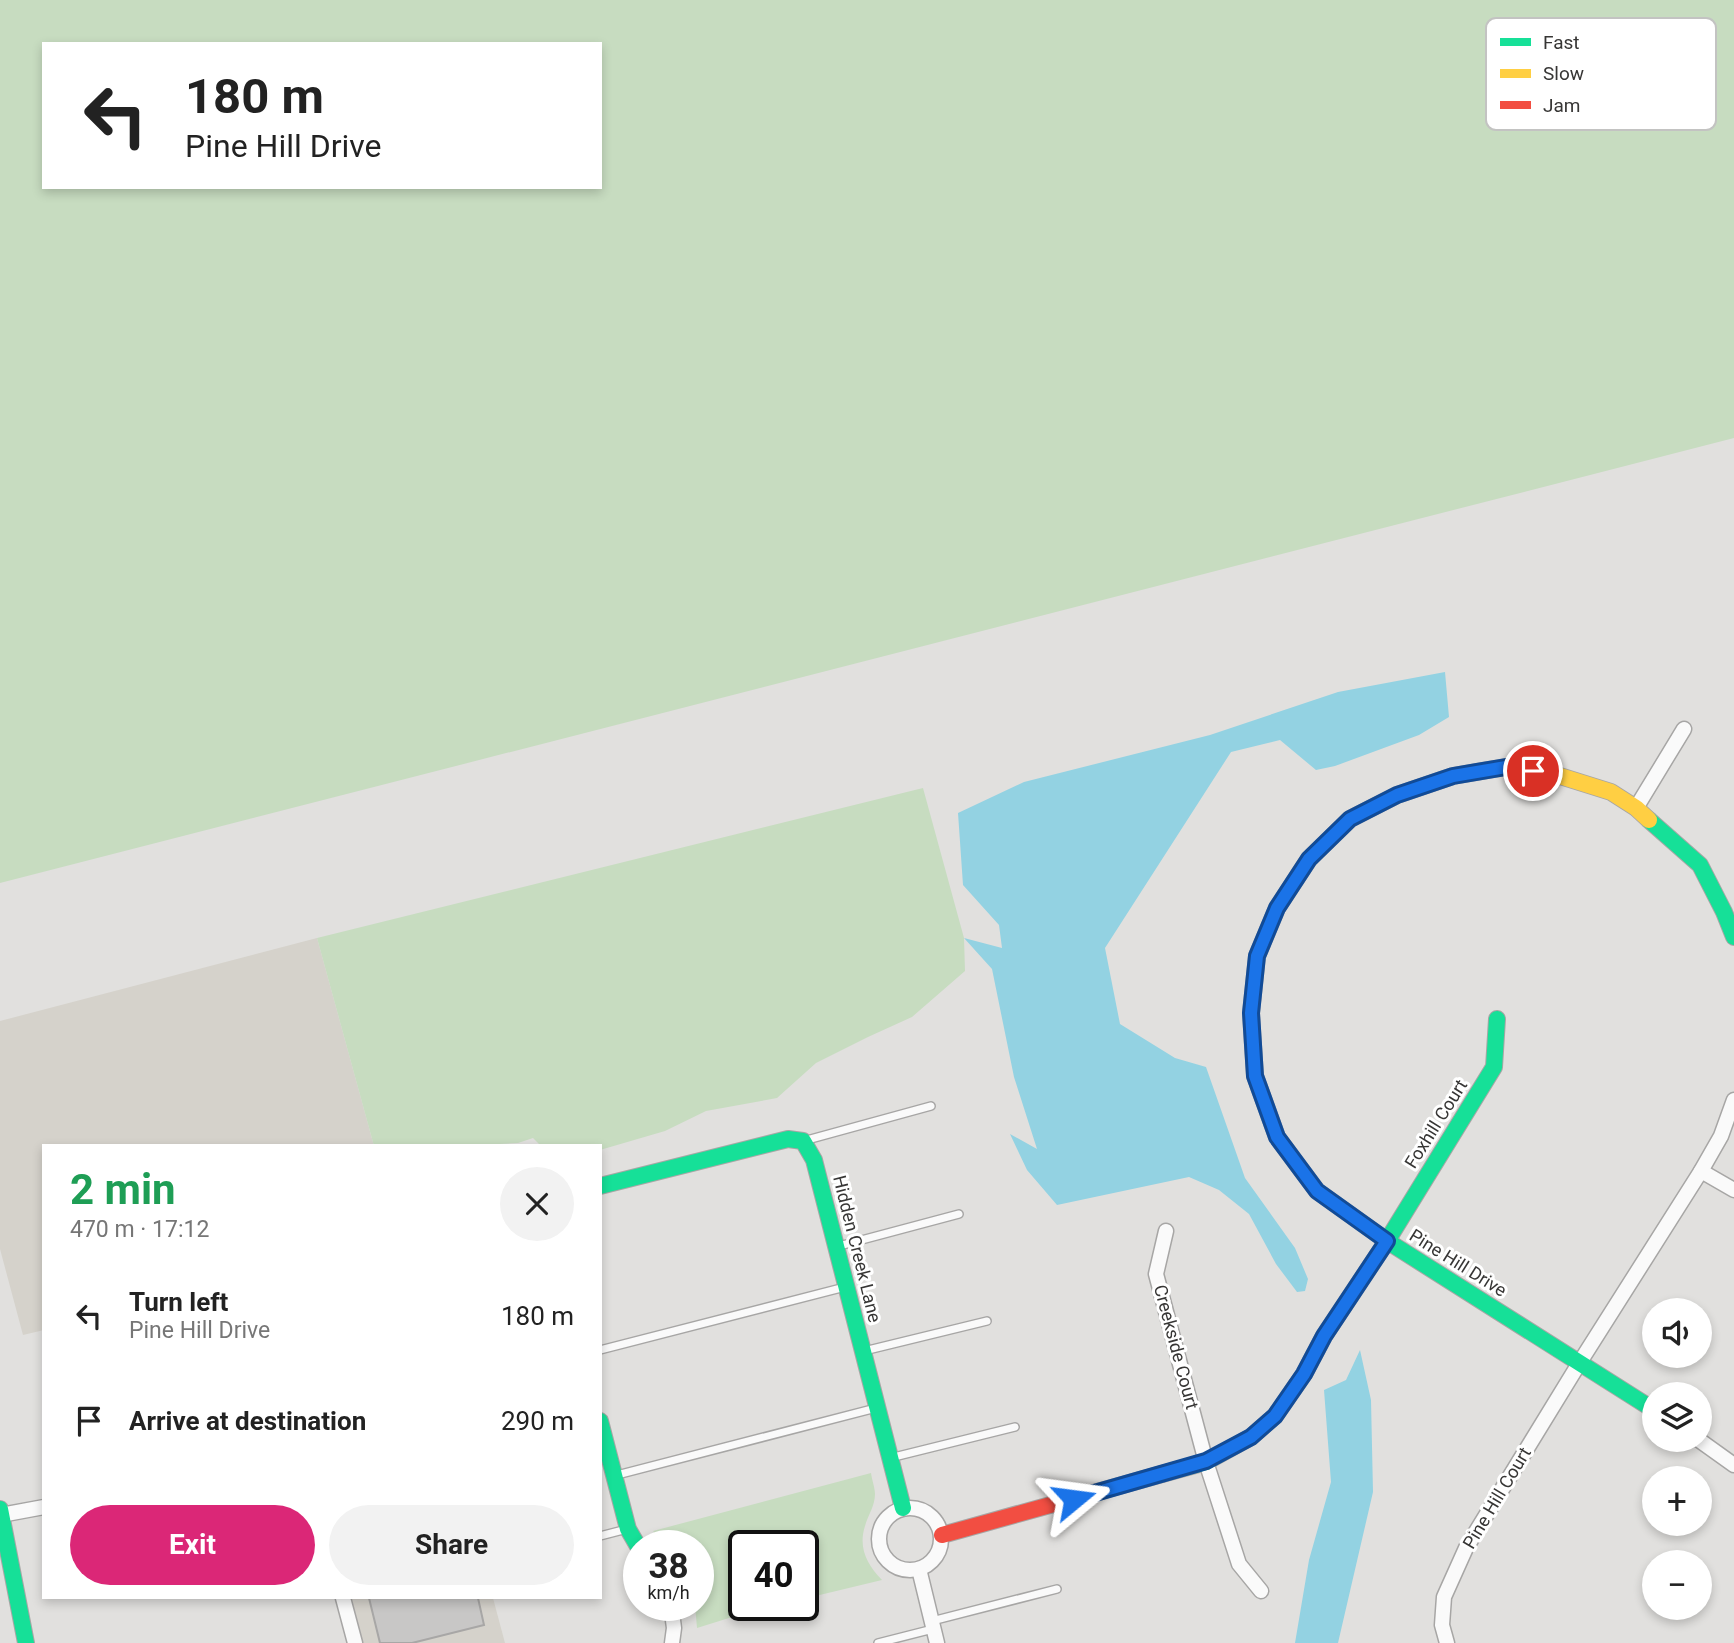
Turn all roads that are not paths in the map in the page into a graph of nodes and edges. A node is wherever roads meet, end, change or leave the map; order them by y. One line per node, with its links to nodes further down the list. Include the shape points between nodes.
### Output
1 (1684, 729): 2 (street)
2 (1636, 808): 3 (street, Pine Hill Drive, via 1700,865); 13 (street, Pine Hill Drive, via 1611,792 1560,776 1506,767 1453,776 1397,795 1350,819 1309,859 1277,908 1257,956 1251,1013 1255,1076 1277,1137 1317,1191)
3 (1734, 937)
4 (1497, 1019): 13 (street, Foxhill Court, via 1494,1067)
5 (1734, 1100): 8 (street)
6 (931, 1106): 7 (lane)
7 (803, 1141): 9 (street, via 788,1139); 14 (street, Hidden Creek Lane, via 814,1160)
8 (1701, 1171): 10 (street); 19 (street)
9 (602, 1185)
10 (1734, 1190)
11 (959, 1214): 14 (lane)
12 (1166, 1231): 26 (street, Creekside Court, via 1156,1274)
13 (1387, 1241): 19 (street, Pine Hill Drive); 26 (street, Foxhill Court, via 1275,1416 1251,1437)
14 (835, 1247): 15 (street, Hidden Creek Lane)
15 (846, 1287): 17 (lane); 18 (street, Hidden Creek Lane)
16 (988, 1321): 18 (lane)
17 (602, 1349)
18 (864, 1351): 21 (street, Hidden Creek Lane)
19 (1580, 1362): 20 (street, Pine Hill Drive); 45 (street, Pine Hill Court, via 1466,1548 1444,1597 1442,1625)
20 (1642, 1402)
21 (877, 1408): 25 (street, Hidden Creek Lane); 28 (lane)
22 (1015, 1427): 25 (lane)
23 (602, 1429): 28 (street)
24 (1712, 1449): 27 (street)
25 (890, 1458): 30 (street, Hidden Creek Lane)
26 (1206, 1461): 33 (street, Foxhill Court); 37 (street, Creekside Court, via 1239,1564)
27 (1734, 1465)
28 (614, 1476): 32 (street)
29 (42, 1507): 31 (street)
30 (903, 1508): 33 (street, via 933,1517); 35 (street, via 881,1527 879,1547 899,1569)
31 (0, 1514): 41 (street)
32 (628, 1529): 34 (lane)
33 (942, 1535): 35 (street, via 936,1557)
34 (602, 1536)
35 (919, 1569): 40 (street)
36 (1057, 1589): 40 (lane)
37 (1261, 1591)
38 (343, 1599): 42 (street)
39 (673, 1621): 43 (street)
40 (934, 1631): 44 (lane)
41 (26, 1643)
42 (355, 1643)
43 (672, 1643)
44 (878, 1643)
45 (1447, 1643)

